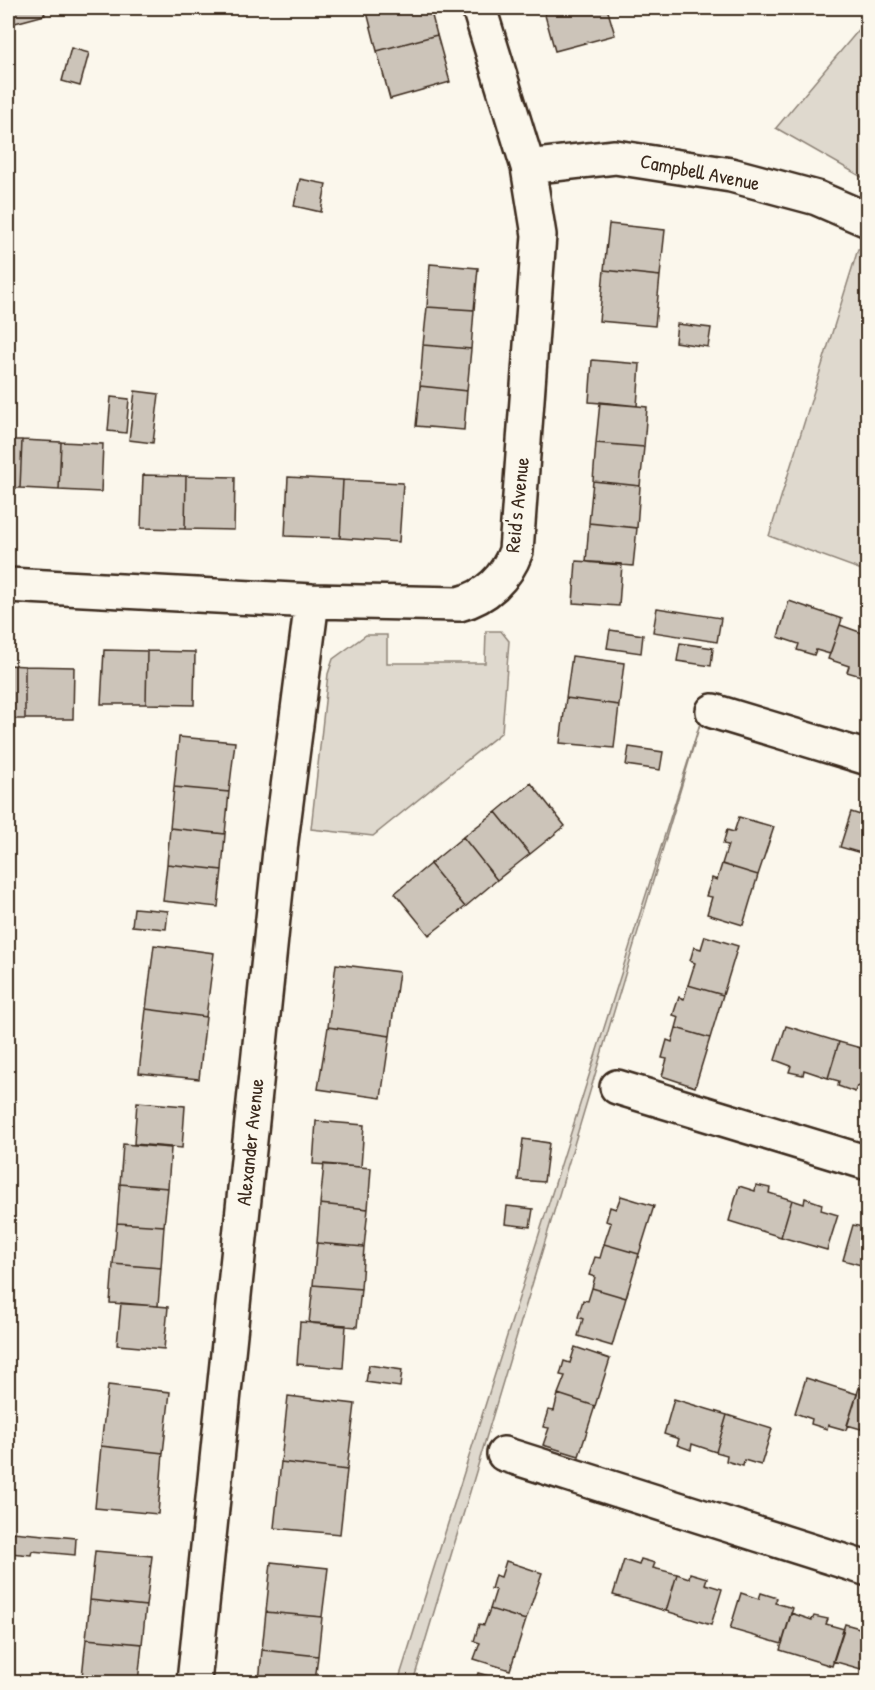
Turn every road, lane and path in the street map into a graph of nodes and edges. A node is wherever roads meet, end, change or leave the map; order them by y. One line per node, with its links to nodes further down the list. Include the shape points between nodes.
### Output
1 (479, 8): 2 (street, Reid's Avenue)
2 (528, 167): 3 (street, Campbell Avenue, via 615,157 638,160 731,175 817,198); 5 (street, Reid's Avenue, via 539,235 516,551 511,563 477,599 459,604)
3 (867, 220)
4 (8, 585): 5 (street, Reid's Avenue)
5 (312, 601): 12 (street, Alexander Avenue, via 281,841)
6 (713, 711): 7 (street)
7 (867, 758)
8 (617, 1087): 9 (street)
9 (867, 1163)
10 (504, 1454): 11 (street)
11 (867, 1569)
12 (194, 1683)

